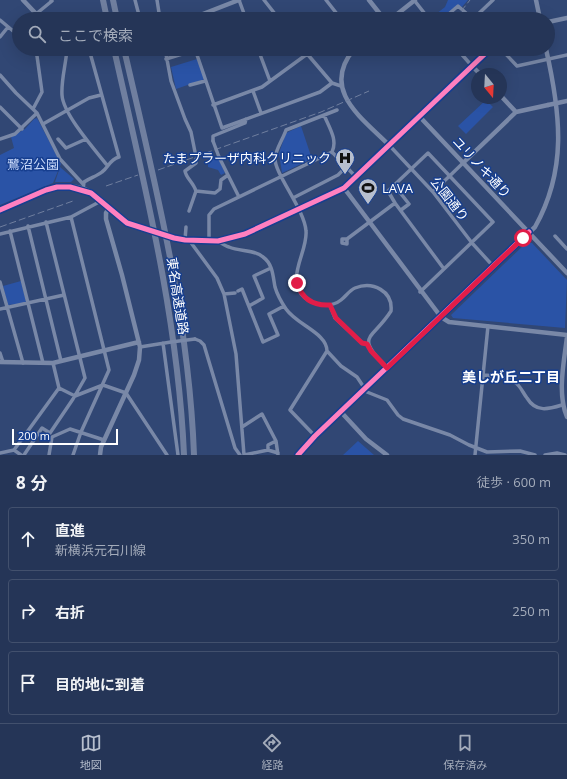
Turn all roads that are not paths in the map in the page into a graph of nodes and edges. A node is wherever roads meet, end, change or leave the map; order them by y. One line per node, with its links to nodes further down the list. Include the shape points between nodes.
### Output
1 (23, 0): 14 (street)
2 (52, 0): 15 (street)
3 (103, 0): 16 (highway)
4 (113, 0): 17 (highway)
5 (135, 0): 18 (street)
6 (157, 0): 19 (street)
7 (239, 0): 20 (street); 21 (street)
8 (264, 0): 22 (street)
9 (326, 0): 23 (street)
10 (369, 0): 24 (street)
11 (415, 0): 25 (street); 26 (street)
12 (493, 0): 29 (street)
13 (536, 0): 30 (street)
14 (34, 12)
15 (38, 12)
16 (106, 12)
17 (116, 12)
18 (138, 12)
19 (159, 12)
20 (208, 12)
21 (243, 12)
22 (273, 12)
23 (335, 12)
24 (378, 12)
25 (400, 12)
26 (424, 12)
27 (451, 12): 28 (street, via 458,6)
28 (465, 12)
29 (480, 12)
30 (539, 12)
31 (567, 18): 33 (street)
32 (0, 20): 34 (street)
33 (555, 21)
34 (8, 27): 35 (street); 36 (street)
35 (12, 30)
36 (0, 37)
37 (37, 56): 69 (street, via 42,92)
38 (66, 56): 71 (street, via 62,94)
39 (90, 56): 64 (street)
40 (116, 56): 187 (highway, 東名高速道路, via 165,282 179,389)
41 (126, 56): 188 (highway, 東名高速道路, via 175,281 189,390)
42 (166, 56): 54 (street)
43 (175, 56): 54 (street)
44 (197, 56): 58 (street)
45 (261, 56): 59 (street)
46 (305, 56): 59 (street)
47 (310, 56): 60 (street)
48 (349, 56): 62 (street, via 344,64)
49 (463, 56): 56 (street)
50 (483, 56): 56 (street)
51 (508, 56): 55 (street, via 517,66)
52 (547, 56): 55 (street)
53 (567, 56): 55 (street)
54 (166, 59): 85 (street, via 171,81 192,132)
55 (548, 59): 79 (street)
56 (472, 66): 76 (street)
57 (0, 75): 69 (street)
58 (205, 81): 61 (street); 67 (street)
59 (270, 81): 63 (street)
60 (332, 83): 62 (street); 74 (street, via 320,92)
61 (190, 86)
62 (341, 86): 84 (street, via 349,106)
63 (253, 91): 67 (street); 74 (street)
64 (101, 95): 71 (street, via 89,98); 89 (street, via 119,157)
65 (567, 101): 72 (street, bridge)
66 (507, 102): 72 (street)
67 (213, 105): 77 (street, via 222,128)
68 (0, 107): 80 (street)
69 (33, 109): 73 (street)
70 (337, 110): 75 (street)
71 (68, 111): 78 (street); 83 (street)
72 (516, 112): 88 (street)
73 (37, 113): 78 (street); 80 (street)
74 (261, 113): 77 (street)
75 (324, 115): 86 (street, via 335,143); 93 (street, via 286,130 275,159)
76 (419, 116): 84 (street); 88 (street, ユリノキ通り)
77 (246, 119): 92 (street, bridge, via 245,123 213,136)
78 (43, 124): 96 (street, via 60,159)
79 (564, 128)
80 (22, 129): 81 (street, via 16,134)
81 (0, 139)
82 (58, 139): 83 (street, via 66,148)
83 (86, 139): 89 (street)
84 (389, 145): 91 (street, 公園通り); 95 (street)
85 (195, 152)
86 (332, 152): 90 (street); 93 (street)
87 (196, 159): 100 (street, via 196,163 184,172)
88 (463, 163): 94 (street); 118 (street, ユリノキ通り)
89 (107, 165): 96 (street, via 101,173 91,176)
90 (346, 167): 95 (street); 103 (street, via 338,175)
91 (411, 169): 94 (street, via 428,153); 97 (street); 101 (street, 公園通り)
92 (228, 175): 100 (street, via 221,180 220,189 215,194); 102 (street)
93 (282, 176): 102 (street); 103 (street)
94 (450, 176): 101 (street); 125 (street, via 493,222)
95 (356, 177): 98 (street)
96 (83, 184): 99 (street)
97 (394, 185): 105 (street, via 388,191); 110 (street, via 409,204)
98 (344, 188): 109 (street); 114 (street)
99 (84, 190): 104 (street); 108 (street, via 70,187 51,188)
100 (196, 191): 111 (street)
101 (433, 192): 125 (street, 公園通り)
102 (239, 197): 123 (street, via 208,215)
103 (293, 198): 109 (street)
104 (101, 200): 107 (street); 112 (street)
105 (395, 203): 110 (street); 114 (street)
106 (552, 204): 118 (street)
107 (109, 208): 122 (street, bridge, via 127,223); 146 (street, via 106,219)
108 (0, 210)
109 (299, 210): 124 (street, via 245,234); 137 (street, via 306,232 298,264 299,288 303,296 313,303)
110 (401, 210): 129 (street)
111 (189, 211)
112 (71, 217): 113 (street); 148 (street)
113 (46, 222): 115 (street); 134 (street)
114 (369, 223): 121 (street); 132 (street)
115 (28, 226): 117 (street); 135 (street)
116 (186, 227): 122 (street)
117 (10, 231): 119 (street); 136 (street)
118 (529, 232): 127 (street); 130 (street, ユリノキ通り)
119 (0, 234)
120 (555, 236): 126 (street)
121 (347, 239)
122 (187, 240): 123 (street); 133 (street, via 217,278)
123 (209, 241): 124 (street)
124 (218, 241): 128 (street, via 228,247 258,253 265,258)
125 (472, 243): 127 (street, 公園通り); 129 (street)
126 (567, 249)
127 (493, 266): 142 (street)
128 (271, 268): 138 (street, via 254,276 263,298); 139 (street)
129 (444, 269): 132 (street)
130 (567, 273)
131 (0, 282): 140 (street)
132 (420, 292): 142 (street)
133 (224, 294): 138 (street, via 242,289); 170 (street, via 236,354)
134 (64, 295): 135 (street); 152 (street)
135 (46, 300): 136 (street); 153 (street)
136 (28, 304): 140 (street); 156 (street)
137 (330, 305): 147 (street, via 336,318 362,343); 147 (street, via 340,301 353,289 363,286 386,293 390,299 391,311 370,335)
138 (248, 306): 139 (street, via 263,342 278,335 269,314)
139 (284, 306): 149 (street, via 293,318 324,338)
140 (7, 307): 141 (street); 155 (street)
141 (0, 308)
142 (441, 317): 143 (street, via 449,322); 158 (street)
143 (488, 326): 144 (street); 159 (street)
144 (567, 336): 151 (street)
145 (164, 343): 146 (street); 186 (street); 189 (street, bridge, via 195,340 204,344 235,448)
146 (140, 344): 148 (street); 164 (street, via 137,366)
147 (367, 344): 158 (street)
148 (104, 351): 152 (street); 160 (street, via 108,370)
149 (327, 351): 163 (street, via 341,366 357,377); 173 (street, via 290,410)
150 (0, 353): 154 (street)
151 (566, 356): 161 (street)
152 (80, 357): 153 (street); 165 (street, via 85,378)
153 (61, 361): 157 (street)
154 (1, 362): 155 (street)
155 (24, 362): 156 (street)
156 (43, 363): 157 (street)
157 (53, 363): 162 (street)
158 (387, 368): 163 (street)
159 (483, 375): 166 (street, via 500,376 516,383 532,405 539,409 548,410); 176 (street)
160 (103, 384): 164 (street); 165 (street); 172 (street)
161 (564, 386): 166 (street)
162 (59, 388): 165 (street); 169 (street)
163 (364, 389): 167 (street); 176 (street, via 369,394 387,400 404,419)
164 (126, 393): 174 (street); 185 (street)
165 (75, 396): 171 (street, via 50,433)
166 (562, 405): 168 (street)
167 (340, 412): 173 (street); 192 (street)
168 (567, 417)
169 (34, 423): 171 (street); 177 (street)
170 (242, 427): 175 (street, via 262,414); 190 (street)
171 (42, 428): 181 (street)
172 (81, 432): 174 (street); 182 (street, via 70,429 52,437); 183 (street)
173 (315, 436): 191 (street)
174 (104, 440): 184 (street)
175 (276, 441): 178 (street, via 268,445); 180 (street)
176 (476, 446): 193 (street); 194 (street, via 492,453 520,451)
177 (14, 450): 179 (street); 181 (street)
178 (268, 450): 180 (street); 190 (street)
179 (0, 453)
180 (278, 454)
181 (22, 455)
182 (49, 455)
183 (73, 455)
184 (100, 455)
185 (167, 455)
186 (178, 455)
187 (184, 455)
188 (194, 455)
189 (240, 455)
190 (244, 455)
191 (298, 455)
192 (386, 455)
193 (475, 455)
194 (535, 455)
195 (545, 455): 196 (street)
196 (565, 455)

